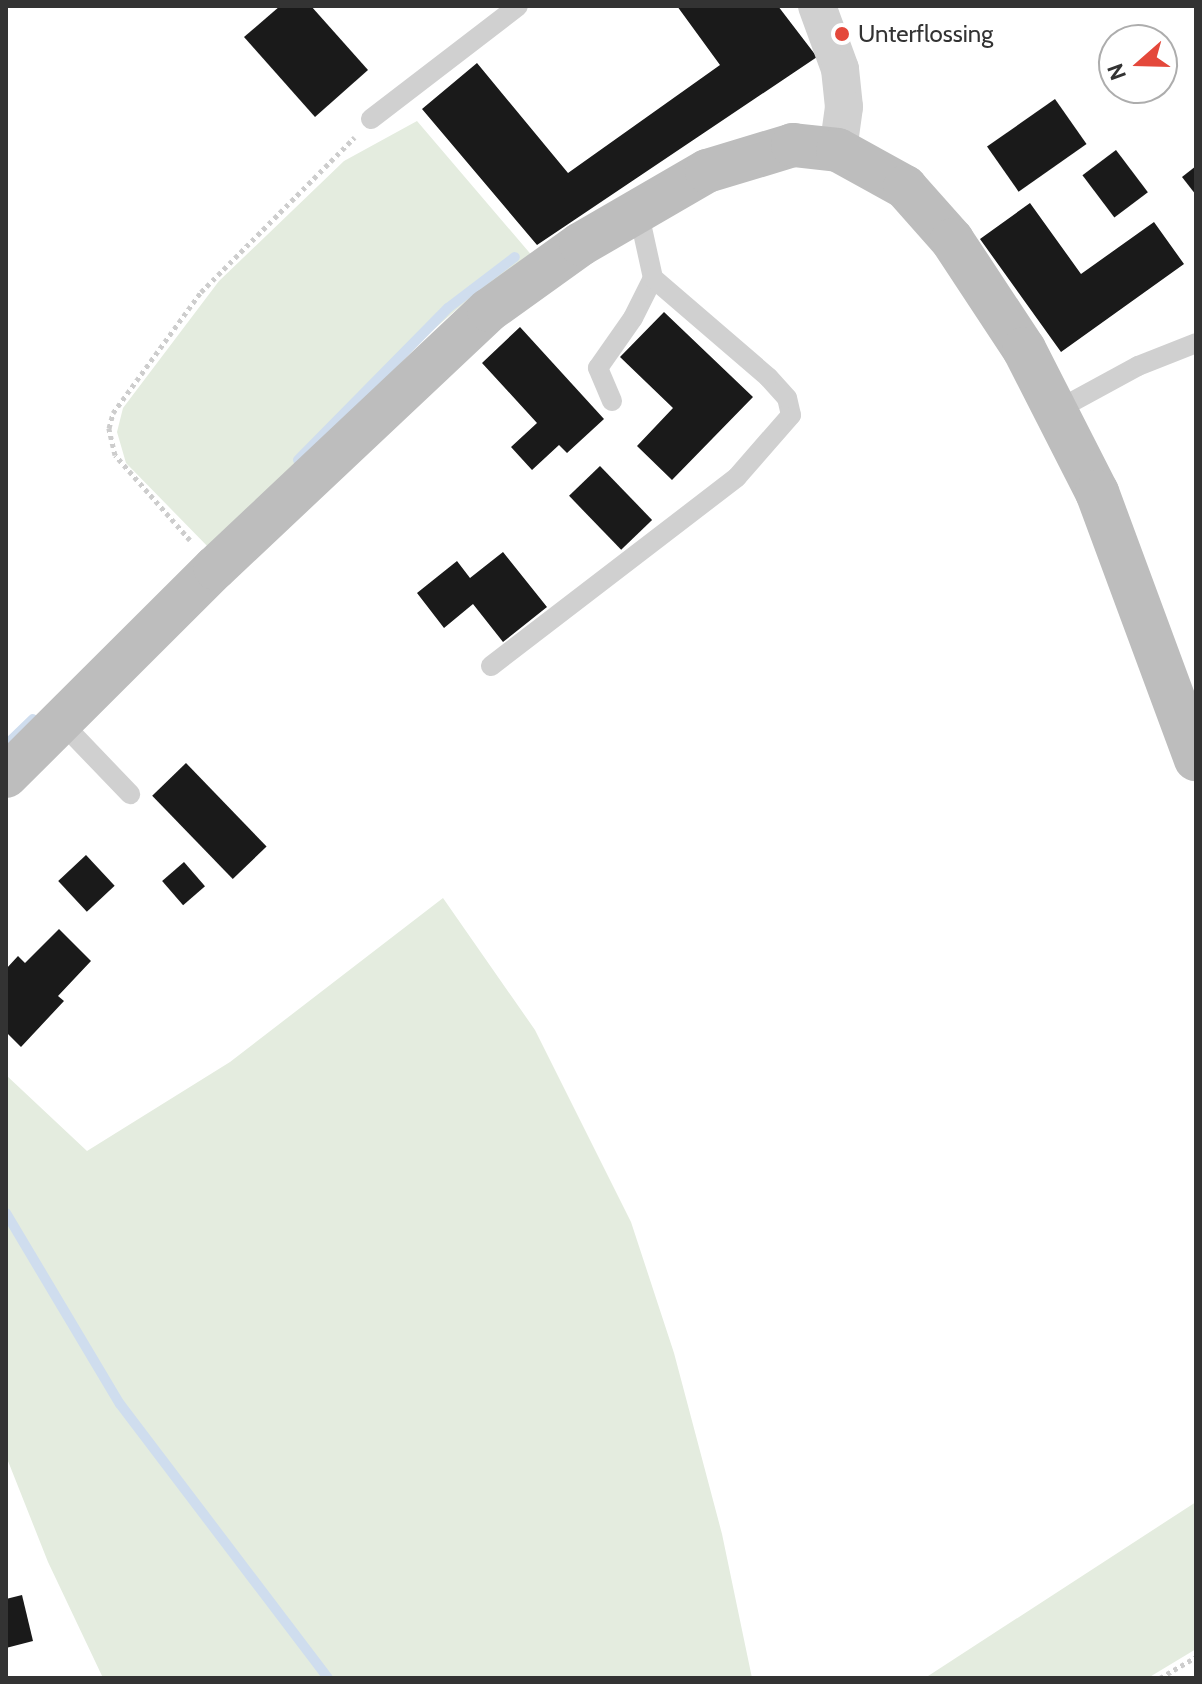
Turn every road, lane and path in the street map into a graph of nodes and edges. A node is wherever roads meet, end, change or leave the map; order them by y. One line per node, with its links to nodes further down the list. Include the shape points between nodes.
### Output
1 (518, 6): 3 (lane)
2 (817, 6): 4 (street, via 840,69 844,107)
3 (371, 119): 10 (path, via 294,204 201,292 150,357 110,421 112,450 120,463)
4 (838, 150): 5 (main road, via 793,145 751,154); 9 (main road, via 884,172 928,209)
5 (638, 210): 6 (lane); 10 (main road, via 489,310)
6 (653, 278): 8 (lane, via 598,368); 11 (lane, via 768,377 787,398 791,415 737,477)
7 (1196, 343): 9 (lane, via 1138,366)
8 (612, 401)
9 (1059, 409): 13 (main road, via 1117,542)
10 (215, 568): 12 (main road)
11 (491, 666)
12 (61, 722): 14 (main road); 15 (lane)
13 (1196, 759)
14 (6, 776)
15 (130, 794)
16 (1196, 1657): 17 (path)
17 (1160, 1678)

